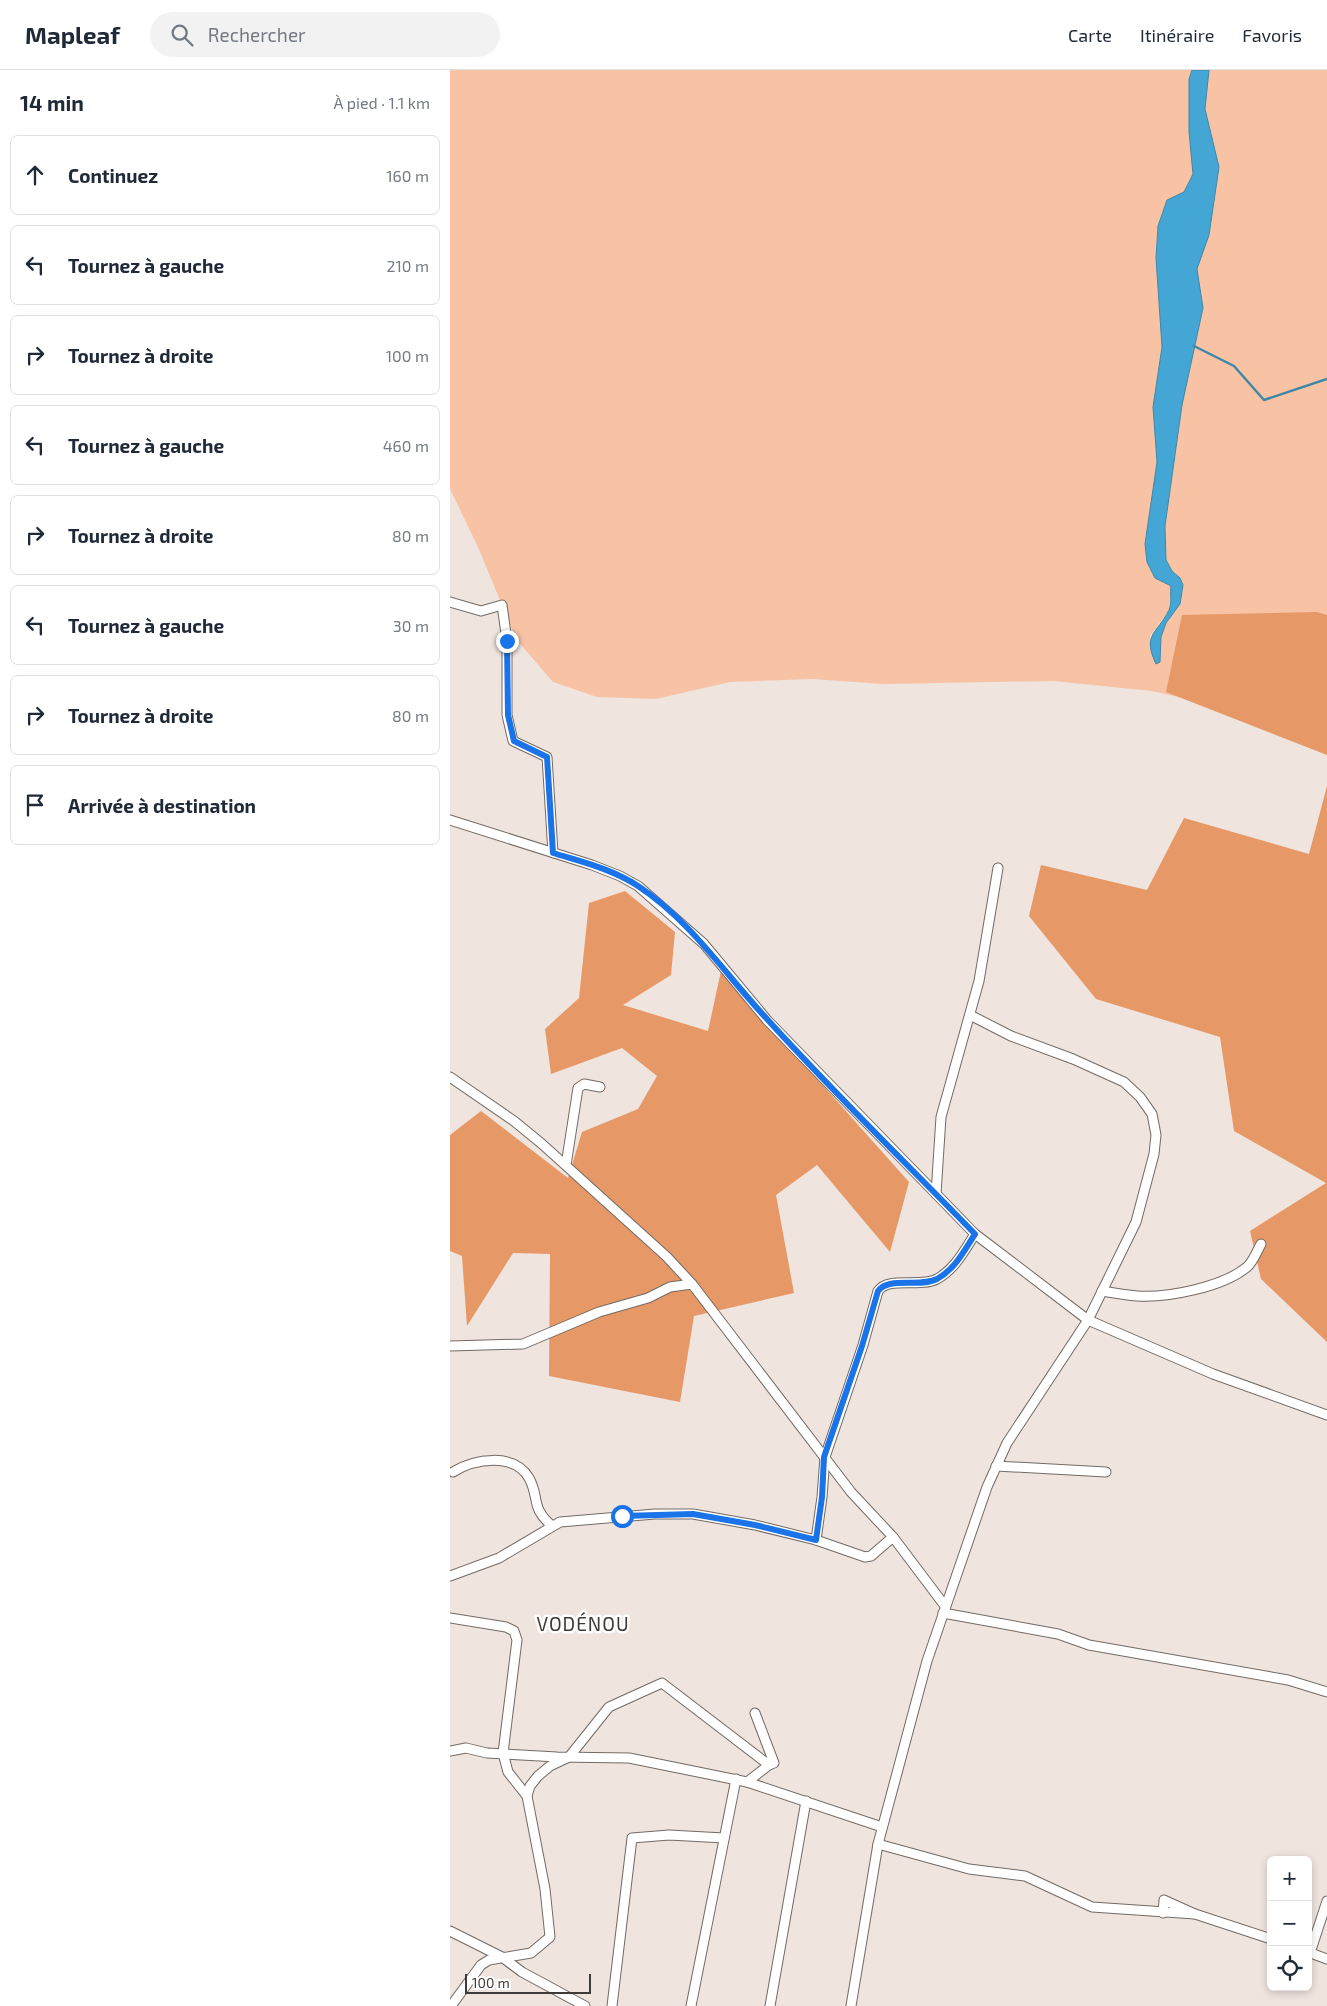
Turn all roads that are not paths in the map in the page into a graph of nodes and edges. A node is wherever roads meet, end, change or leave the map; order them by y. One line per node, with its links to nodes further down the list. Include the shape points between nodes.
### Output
1 (450, 602): 3 (street, via 481,611 502,605 507,641 508,715 514,741 547,757)
2 (450, 820): 3 (street)
3 (553, 853): 9 (street, via 620,876 663,907 704,944 767,1020)
4 (998, 868): 5 (street)
5 (970, 1015): 9 (street, via 941,1117); 13 (street, via 1011,1036 1124,1082 1152,1114 1156,1135 1154,1154 1136,1222)
6 (450, 1076): 8 (street, via 514,1121)
7 (600, 1087): 8 (street, via 584,1084 578,1088)
8 (566, 1165): 12 (street)
9 (936, 1194): 10 (street)
10 (975, 1234): 14 (street); 17 (street, via 950,1270 936,1280 882,1285)
11 (1261, 1244): 13 (street, via 1249,1266 1242,1271 1192,1290 1138,1296)
12 (692, 1284): 15 (street, via 670,1287 648,1298 599,1312 523,1344); 17 (street)
13 (1102, 1291): 14 (street)
14 (1088, 1320): 16 (street, via 1213,1374); 18 (street)
15 (450, 1346)
16 (1327, 1415)
17 (824, 1457): 22 (street); 23 (street)
18 (996, 1466): 20 (street); 25 (street)
19 (453, 1472): 21 (street, via 474,1462 504,1461 516,1465 529,1478 537,1510)
20 (1106, 1472)
21 (552, 1526): 23 (street, via 570,1519 693,1514 763,1526); 24 (street, via 499,1558)
22 (893, 1537): 23 (street, via 871,1556 865,1557); 25 (street)
23 (816, 1540)
24 (450, 1576)
25 (944, 1610): 27 (street, via 1058,1634 1089,1645 1288,1680); 37 (street)
26 (450, 1618): 30 (street, via 514,1631 517,1640)
27 (1327, 1692)
28 (756, 1713): 32 (street, via 774,1763)
29 (450, 1751): 30 (street, via 466,1748)
30 (504, 1753): 31 (street); 35 (street, via 508,1772)
31 (569, 1757): 32 (street, via 609,1707 662,1683); 33 (street, via 619,1756); 35 (street, via 538,1776)
32 (769, 1765): 34 (street)
33 (736, 1779): 34 (street); 38 (street)
34 (747, 1782): 36 (street)
35 (527, 1796): 45 (street, via 544,1882 550,1937 531,1953)
36 (806, 1801): 37 (street); 51 (street)
37 (882, 1827): 39 (street)
38 (724, 1838): 49 (street, via 669,1834 632,1838); 50 (street)
39 (878, 1844): 42 (street, via 969,1869 1025,1876 1092,1907 1195,1914); 52 (street)
40 (1327, 1901): 43 (street)
41 (450, 1931): 45 (street)
42 (1267, 1938)
43 (1311, 1946)
44 (1312, 1953): 46 (street)
45 (502, 1957): 47 (street, via 481,1965); 48 (street, via 522,1972)
46 (1327, 1959)
47 (451, 2006)
48 (585, 2006)
49 (612, 2006)
50 (692, 2006)
51 (770, 2006)
52 (851, 2006)

